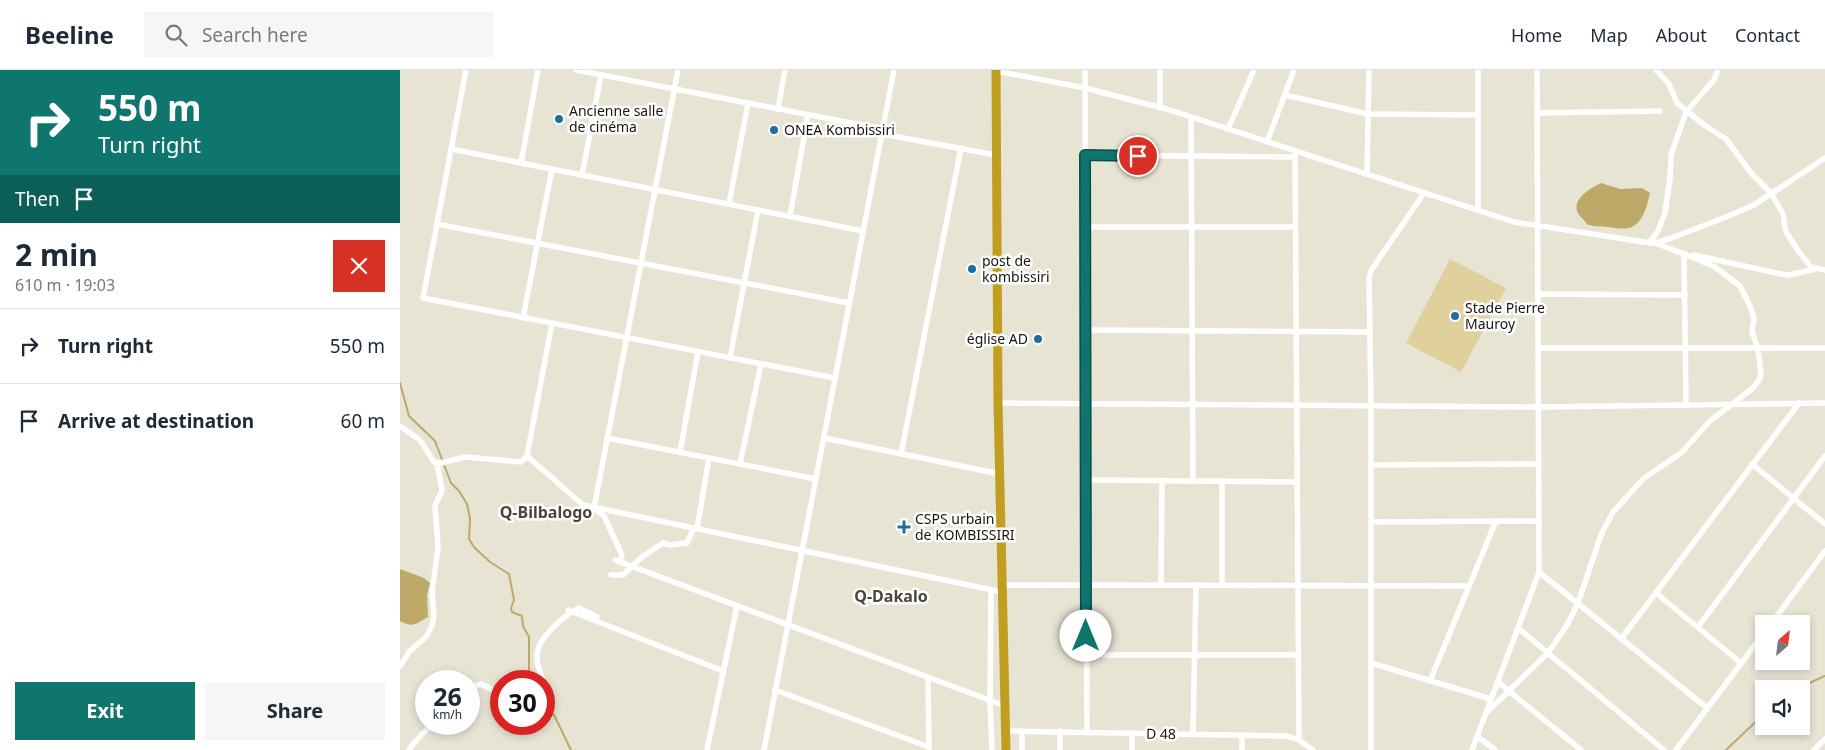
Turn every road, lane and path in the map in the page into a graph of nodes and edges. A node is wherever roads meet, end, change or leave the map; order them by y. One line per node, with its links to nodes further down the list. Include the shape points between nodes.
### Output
1 (466, 70): 35 (street)
2 (538, 70): 41 (street)
3 (576, 70): 17 (street)
4 (678, 70): 19 (street)
5 (785, 70): 23 (street)
6 (894, 70): 32 (street)
7 (1085, 70): 18 (street)
8 (1160, 70): 22 (street)
9 (1254, 70): 31 (street)
10 (1294, 70): 20 (street)
11 (1369, 70): 27 (street)
12 (1478, 70): 29 (street)
13 (1537, 70): 26 (street)
14 (1656, 70): 25 (street)
15 (1718, 70): 25 (street, via 1714,80)
16 (996, 71): 18 (street); 37 (highway)
17 (601, 75): 19 (street); 44 (street)
18 (1085, 88): 22 (street); 38 (street)
19 (674, 89): 21 (street); 45 (street)
20 (1285, 95): 27 (street); 33 (street)
21 (748, 103): 23 (street); 48 (street)
22 (1160, 108): 30 (street)
23 (778, 109): 28 (street)
24 (1660, 111): 26 (street)
25 (1686, 112): 47 (street, via 1726,139 1751,173); 59 (street, via 1671,155 1665,213)
26 (1537, 113): 53 (street)
27 (1368, 114): 29 (street); 43 (street)
28 (808, 115): 32 (street); 51 (street)
29 (1478, 115): 50 (street)
30 (1190, 117): 31 (street); 39 (street)
31 (1228, 129): 33 (street)
32 (882, 132): 34 (street); 57 (street)
33 (1268, 142): 36 (street)
34 (961, 148): 37 (street); 97 (street)
35 (451, 150): 41 (street); 52 (street)
36 (1295, 154): 39 (street); 43 (street); 56 (street)
37 (996, 155): 83 (highway)
38 (1085, 155): 39 (street); 54 (street)
39 (1191, 156): 55 (street)
40 (1825, 158): 47 (street)
41 (521, 163): 42 (street)
42 (552, 169): 44 (street); 58 (street)
43 (1367, 174): 46 (street)
44 (582, 175): 45 (street)
45 (655, 190): 48 (street); 61 (street)
46 (1424, 193): 50 (street); 73 (street, via 1372,269 1369,277)
47 (1771, 193): 59 (street, via 1754,205 1726,217); 62 (street, via 1783,214 1786,232 1811,267)
48 (729, 204): 49 (street)
49 (758, 210): 51 (street); 64 (street)
50 (1478, 210): 53 (street)
51 (790, 216): 57 (street)
52 (436, 224): 58 (street); 68 (street, via 422,298)
53 (1538, 226): 59 (street); 65 (street)
54 (1086, 227): 55 (street); 70 (street)
55 (1191, 227): 56 (street); 71 (street)
56 (1295, 227): 72 (street)
57 (863, 231): 67 (street)
58 (538, 243): 61 (street); 68 (street)
59 (1652, 243): 60 (street)
60 (1684, 254): 62 (street, via 1780,274); 66 (street); 78 (street, via 1715,267 1740,286 1754,319 1752,332)
61 (641, 263): 64 (street); 74 (street)
62 (1816, 269): 63 (street)
63 (1825, 270)
64 (744, 283): 67 (street); 80 (street)
65 (1538, 294): 66 (street); 75 (street)
66 (1685, 295): 76 (street)
67 (849, 303): 82 (street)
68 (523, 318): 69 (street)
69 (552, 323): 74 (street); 98 (street)
70 (1086, 330): 71 (street); 86 (street)
71 (1192, 331): 72 (street); 87 (street)
72 (1296, 332): 73 (street); 89 (street)
73 (1370, 332): 91 (street)
74 (626, 338): 79 (street); 94 (street)
75 (1538, 348): 76 (street); 92 (street)
76 (1686, 348): 78 (street); 90 (street)
77 (1825, 348): 78 (street)
78 (1758, 349): 88 (street, via 1759,380)
79 (698, 352): 80 (street); 96 (street)
80 (730, 358): 81 (street)
81 (761, 364): 82 (street); 102 (street)
82 (835, 378): 95 (street)
83 (998, 403): 86 (street); 106 (highway)
84 (1799, 403): 85 (street); 88 (street); 104 (street)
85 (1825, 403)
86 (1086, 404): 87 (street); 108 (street)
87 (1193, 404): 89 (street); 110 (street)
88 (1733, 404): 90 (street); 135 (street, via 1710,421 1680,453 1643,479 1613,512 1600,535)
89 (1297, 405): 91 (street); 112 (street)
90 (1686, 405): 92 (street)
91 (1371, 406): 92 (street); 105 (street)
92 (1538, 407): 103 (street)
93 (400, 426): 101 (street, via 420,440 434,462)
94 (607, 438): 96 (street); 114 (street)
95 (824, 438): 97 (street); 107 (street)
96 (680, 452): 100 (street)
97 (901, 454): 106 (street)
98 (527, 456): 101 (street, via 521,462 465,457); 114 (street, via 583,506)
99 (1825, 456): 113 (street)
100 (710, 458): 102 (street); 119 (street)
101 (441, 462): 151 (street, via 442,491 435,504 438,547 432,592 432,626)
102 (740, 464): 107 (street)
103 (1539, 464): 105 (street); 116 (street)
104 (1752, 464): 113 (street); 134 (street)
105 (1371, 465): 117 (street)
106 (1000, 474): 132 (highway)
107 (816, 479): 120 (street)
108 (1086, 480): 109 (street); 125 (street)
109 (1162, 481): 110 (street); 126 (street)
110 (1193, 481): 111 (street)
111 (1222, 481): 112 (street); 128 (street)
112 (1297, 482): 129 (street)
113 (1794, 498): 118 (street); 141 (street)
114 (594, 508): 119 (street); 122 (street, via 604,516 622,555 618,561)
115 (1496, 521): 116 (street); 117 (street); 131 (street)
116 (1539, 521): 123 (street)
117 (1371, 522): 130 (street)
118 (1825, 524)
119 (695, 529): 120 (street); 122 (street, via 687,542 662,543)
120 (802, 551): 133 (street); 140 (street)
121 (1825, 551): 138 (street)
122 (632, 566): 124 (street, via 623,575); 136 (street)
123 (1539, 572): 135 (street); 142 (street)
124 (611, 575)
125 (1086, 585): 126 (street); 132 (street); 146 (street)
126 (1161, 585): 127 (street)
127 (1196, 585): 128 (street); 147 (street)
128 (1222, 585): 129 (street)
129 (1298, 586): 130 (street); 148 (street)
130 (1371, 586): 131 (street); 149 (street)
131 (1469, 586): 155 (street)
132 (1002, 588): 133 (street); 161 (highway)
133 (991, 590): 160 (street)
134 (1656, 593): 141 (street); 143 (street)
135 (1578, 603): 143 (street); 145 (street)
136 (737, 606): 140 (street); 153 (street)
137 (570, 611): 139 (street, via 579,608); 152 (street, via 540,642 536,657); 153 (street)
138 (1777, 615)
139 (597, 617)
140 (788, 625): 154 (street); 157 (street)
141 (1698, 627): 150 (street)
142 (1518, 628): 145 (street); 156 (street)
143 (1621, 639): 162 (street)
144 (1755, 645): 150 (street)
145 (1548, 653): 158 (street); 190 (street)
146 (1087, 655): 147 (street); 167 (street)
147 (1194, 655): 148 (street); 169 (street)
148 (1298, 655): 174 (street)
149 (1371, 663): 155 (street); 186 (street)
150 (1741, 663): 162 (street)
151 (400, 666)
152 (540, 670)
153 (723, 671): 178 (street)
154 (928, 677): 160 (street); 175 (street)
155 (1430, 681): 159 (street)
156 (1498, 682): 158 (street); 159 (street)
157 (775, 690): 175 (street); 179 (street)
158 (1510, 692): 163 (street); 189 (street)
159 (1491, 699): 163 (street)
160 (990, 701): 161 (street); 180 (street)
161 (1005, 706): 164 (highway)
162 (1707, 708): 191 (street)
163 (1486, 713): 172 (street)
164 (1005, 730): 165 (street, D 48); 181 (highway)
165 (1022, 731): 166 (street, D 48); 182 (street)
166 (1060, 731): 167 (street, D 48); 183 (street)
167 (1087, 732): 168 (street, D 48)
168 (1132, 733): 169 (street, D 48); 184 (street)
169 (1193, 734): 171 (street, D 48)
170 (422, 735): 177 (street)
171 (1242, 735): 174 (street, D 48, via 1287,736); 185 (street)
172 (1477, 736): 187 (street); 188 (street)
173 (1825, 739): 192 (street)
174 (1299, 740): 176 (street, D 48)
175 (929, 748)
176 (1311, 749)
177 (409, 750)
178 (707, 750)
179 (764, 750)
180 (992, 750)
181 (1006, 750)
182 (1022, 750)
183 (1060, 750)
184 (1132, 750)
185 (1242, 750)
186 (1371, 750)
187 (1472, 750)
188 (1495, 750)
189 (1581, 750)
190 (1664, 750)
191 (1676, 750)
192 (1814, 750)

